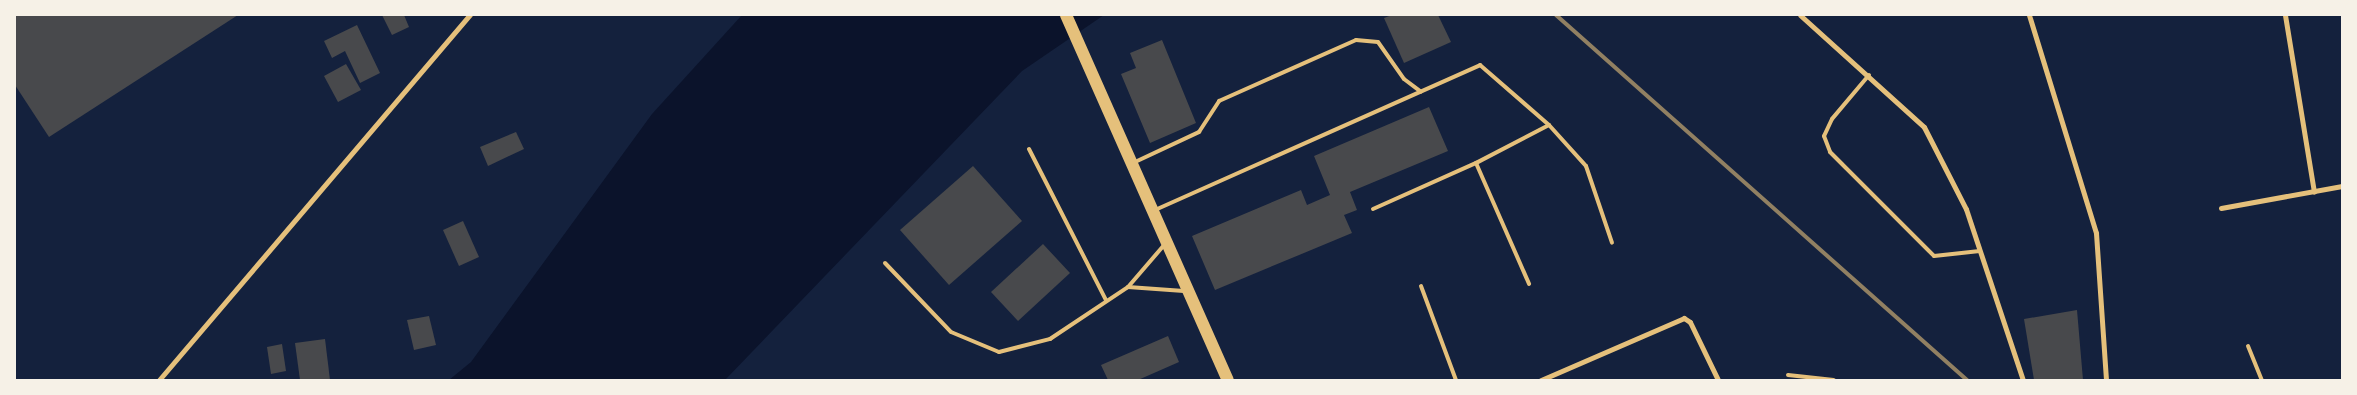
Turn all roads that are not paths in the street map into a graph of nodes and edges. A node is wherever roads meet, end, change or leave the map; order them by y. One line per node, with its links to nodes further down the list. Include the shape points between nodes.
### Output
1 (470, 15): 28 (street)
2 (1066, 15): 10 (main road)
3 (1800, 15): 6 (street)
4 (2029, 15): 35 (street, via 2096,233)
5 (2285, 15): 13 (street)
6 (1869, 75): 19 (street, via 1924,127 1966,209); 19 (lane, via 1832,119 1824,136 1830,152 1934,256)
7 (1421, 92): 8 (lane, via 1480,65); 10 (lane, via 1404,79 1386,48 1369,38 1220,101 1199,132); 16 (lane)
8 (1549, 125): 11 (lane); 18 (lane, via 1586,166)
9 (1029, 149): 25 (lane)
10 (1134, 162): 16 (main road)
11 (1476, 163): 15 (lane); 21 (lane)
12 (2342, 186): 13 (street)
13 (2314, 192): 14 (street)
14 (2221, 208)
15 (1373, 209)
16 (1155, 210): 17 (main road)
17 (1168, 241): 23 (lane); 24 (main road)
18 (1612, 243)
19 (1981, 251): 34 (street)
20 (885, 263): 25 (lane, via 951,332 999,352 1050,339)
21 (1529, 284)
22 (1421, 286): 30 (lane)
23 (1128, 287): 24 (lane); 25 (lane)
24 (1190, 292): 29 (main road)
25 (1106, 300)
26 (2248, 346): 36 (lane)
27 (1788, 375): 33 (lane)
28 (159, 380)
29 (1228, 380)
30 (1456, 380)
31 (1541, 380): 32 (street, via 1684,318 1690,322)
32 (1718, 380)
33 (1834, 380)
34 (2023, 380)
35 (2106, 380)
36 (2262, 380)

